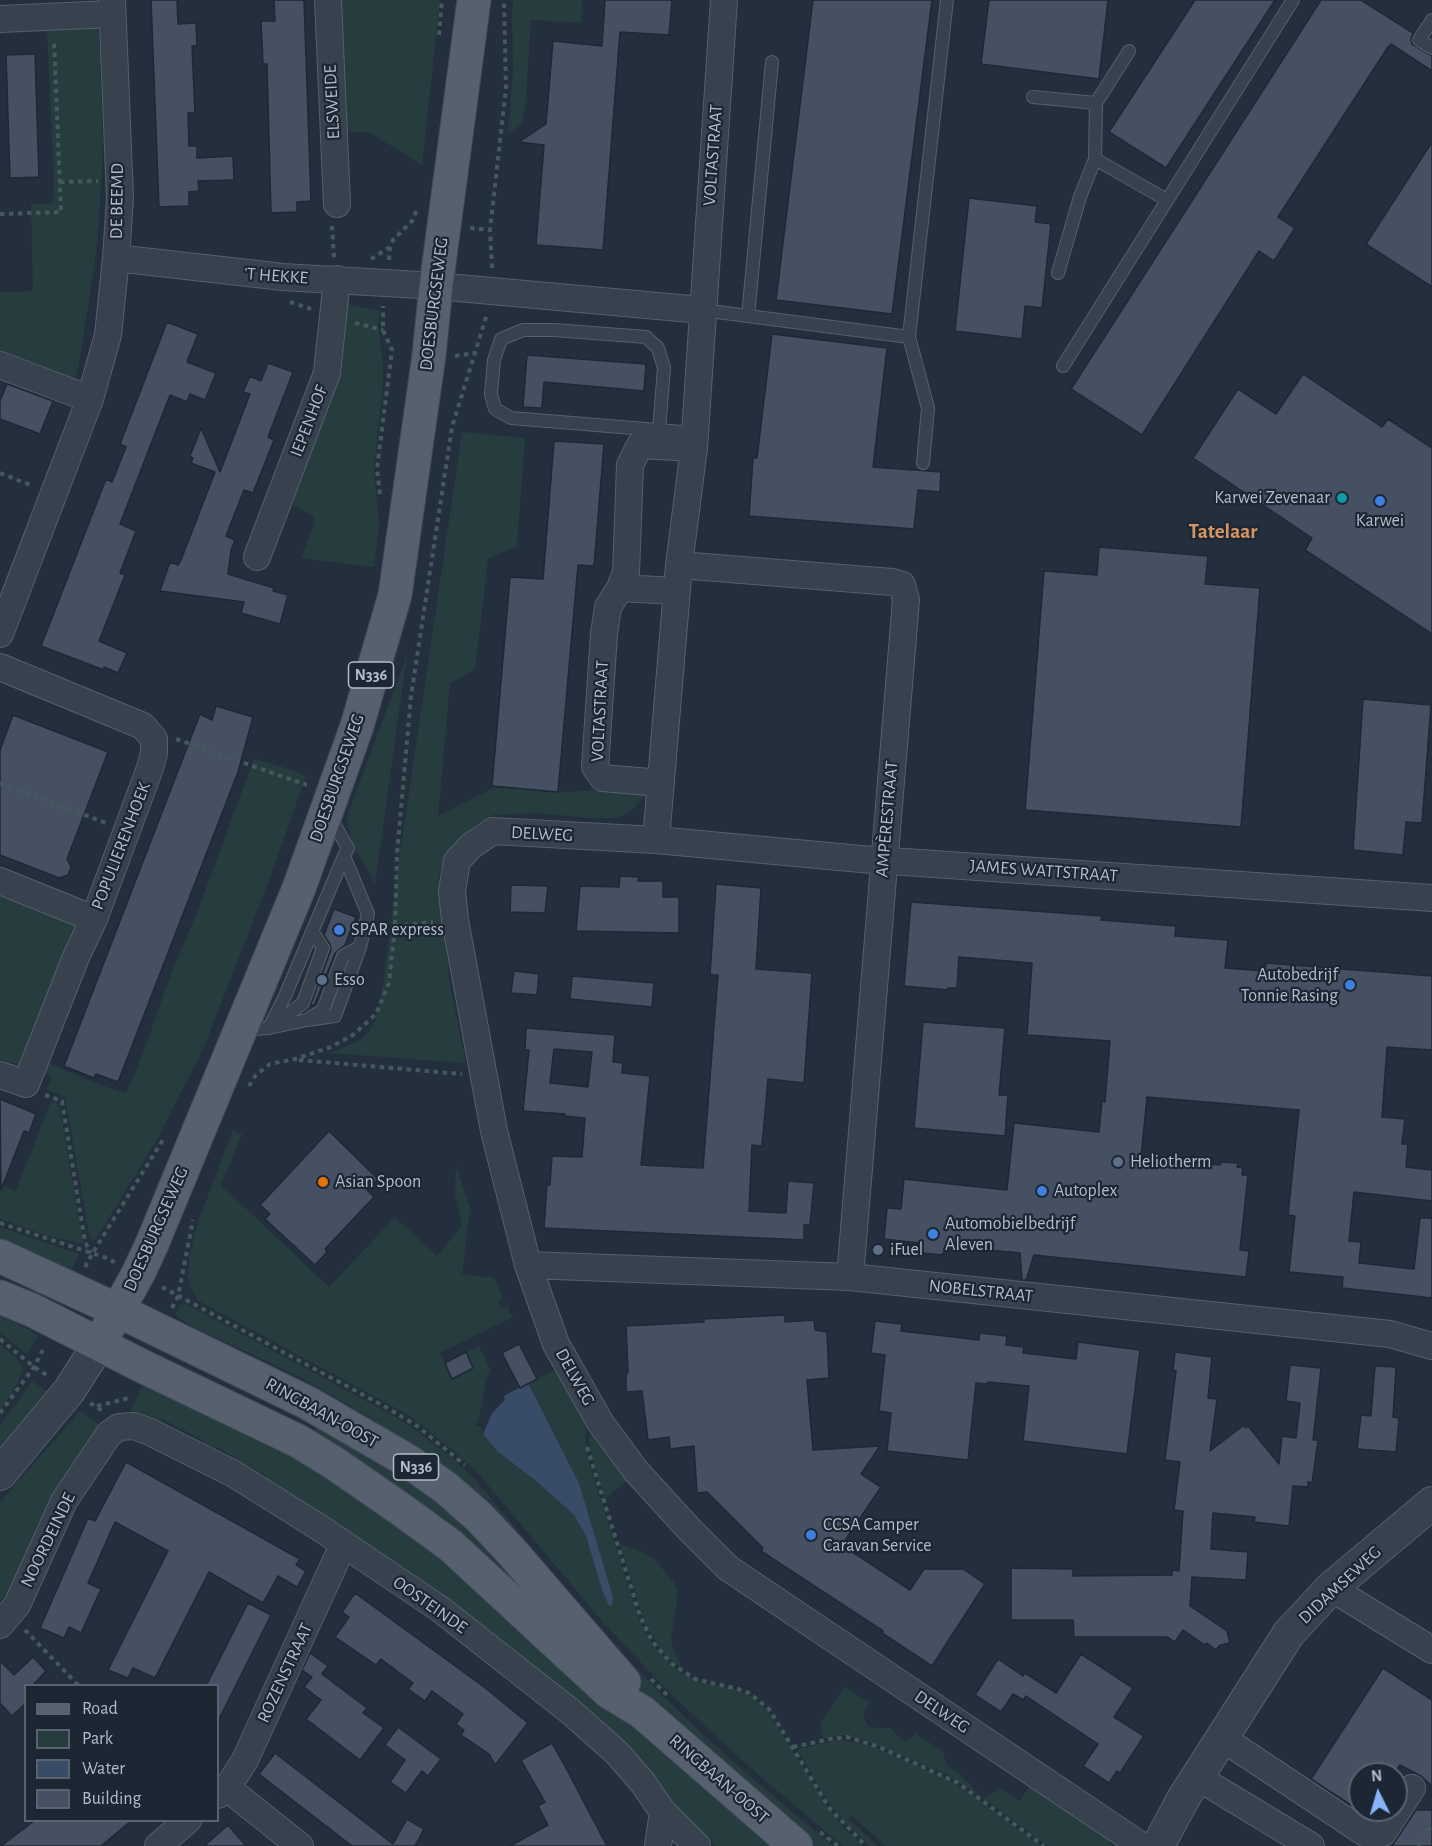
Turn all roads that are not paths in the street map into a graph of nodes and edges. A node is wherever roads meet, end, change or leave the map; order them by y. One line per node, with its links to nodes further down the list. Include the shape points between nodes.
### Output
1 (328, 0): 16 (street, ELSWEIDE)
2 (474, 0): 20 (main road, DOESBURGSEWEG / N336)
3 (724, 0): 21 (street, VOLTASTRAAT)
4 (947, 0): 23 (lane)
5 (1293, 0): 15 (lane)
6 (112, 7): 7 (street, via 53,17); 17 (street, DE BEEMD, via 120,198)
7 (0, 19)
8 (1432, 20): 9 (lane, via 1419,40)
9 (1432, 48)
10 (1129, 51): 13 (lane)
11 (772, 62): 22 (lane)
12 (1033, 97): 13 (lane)
13 (1096, 103): 14 (lane)
14 (1095, 159): 15 (lane); 18 (lane)
15 (1167, 200): 25 (lane)
16 (337, 204)
17 (116, 258): 19 (street, 'T HEKKE); 26 (street, DE BEEMD, via 108,334)
18 (1058, 273)
19 (337, 279): 20 (street, 'T HEKKE); 30 (street, IEPENHOF, via 327,373)
20 (436, 286): 21 (street); 37 (main road, DOESBURGSEWEG / N336, via 394,595 357,726)
21 (702, 310): 22 (lane); 28 (street, VOLTASTRAAT)
22 (748, 316): 23 (lane)
23 (909, 337): 29 (lane, via 928,408)
24 (0, 365): 26 (street)
25 (1063, 366)
26 (90, 399): 34 (street, DE BEEMD)
27 (659, 430): 27 (lane, via 511,418 495,410 491,394 494,360 501,339 523,330 646,337 658,348 664,368); 28 (lane)
28 (694, 441): 31 (street, VOLTASTRAAT); 32 (street, VOLTASTRAAT, via 640,445 630,465 626,572)
29 (923, 463)
30 (257, 557)
31 (679, 566): 33 (street, VOLTASTRAAT); 40 (street, AMPÈRESTRAAT, via 902,585 906,600)
32 (620, 588): 33 (street); 36 (street, VOLTASTRAAT, via 608,607 604,634 595,767 603,778)
33 (676, 591): 36 (street, VOLTASTRAAT)
34 (0, 634)
35 (0, 667): 43 (street, POPULIERENHOEK, via 143,726 154,739 150,768)
36 (661, 783): 38 (street, VOLTASTRAAT)
37 (314, 797): 39 (lane, via 348,848); 45 (main road, DOESBURGSEWEG / N336, via 298,888)
38 (656, 840): 40 (street, JAMES WATTSTRAAT); 48 (street, DELWEG, via 493,831 457,861 452,891 455,920 494,1131)
39 (344, 856): 44 (lane); 45 (lane, via 369,914 360,947 343,956 323,1010 307,1020)
40 (883, 860): 42 (street, JAMES WATTSTRAAT); 49 (street, AMPÈRESTRAAT)
41 (0, 881): 43 (street)
42 (1432, 898)
43 (93, 919): 46 (street, POPULIERENHOEK, via 26,1084)
44 (312, 931): 45 (lane, via 285,996); 45 (lane, via 323,948 303,1003)
45 (254, 1029): 51 (main road, DOESBURGSEWEG / N336)
46 (0, 1074)
47 (0, 1256): 51 (main road, RINGBAAN-OOST)
48 (528, 1265): 49 (street, NOBELSTRAAT); 73 (street, DELWEG, via 556,1344 600,1422 636,1471 728,1568)
49 (850, 1276): 53 (street, NOBELSTRAAT, via 1390,1334)
50 (0, 1297): 52 (main road, RINGBAAN-OOST)
51 (119, 1311): 52 (main road, N336); 61 (main road, RINGBAAN-OOST / N336, via 308,1403 408,1461 446,1488 511,1551 621,1678)
52 (99, 1344): 55 (street, via 69,1391); 61 (main road, RINGBAAN-OOST / N336, via 264,1423 334,1463 450,1545 609,1692)
53 (1432, 1346)
54 (119, 1427): 57 (street, OOSTEINDE, via 134,1426 150,1432 234,1474); 59 (street, NOORDEINDE, via 109,1434 64,1502 17,1605)
55 (0, 1473)
56 (1432, 1503): 58 (street, DIDAMSEWEG)
57 (343, 1545): 65 (street, ROZENSTRAAT, via 245,1760); 66 (street, OOSTEINDE, via 440,1609 571,1712 617,1753)
58 (1331, 1588): 60 (street); 62 (street, DIDAMSEWEG, via 1289,1633)
59 (5, 1620)
60 (1432, 1650)
61 (642, 1712): 72 (main road, RINGBAAN-OOST / N336)
62 (1222, 1738): 63 (street, DIDAMSEWEG); 64 (street, via 1368,1835 1383,1833)
63 (1197, 1777): 74 (street, DIDAMSEWEG); 75 (street)
64 (1412, 1788)
65 (222, 1792): 69 (street)
66 (663, 1812): 70 (street); 71 (street, OOSTEINDE)
67 (187, 1822): 68 (street)
68 (158, 1846)
69 (300, 1846)
70 (658, 1846)
71 (697, 1846)
72 (796, 1846)
73 (1142, 1846)
74 (1158, 1846)
75 (1311, 1846)

